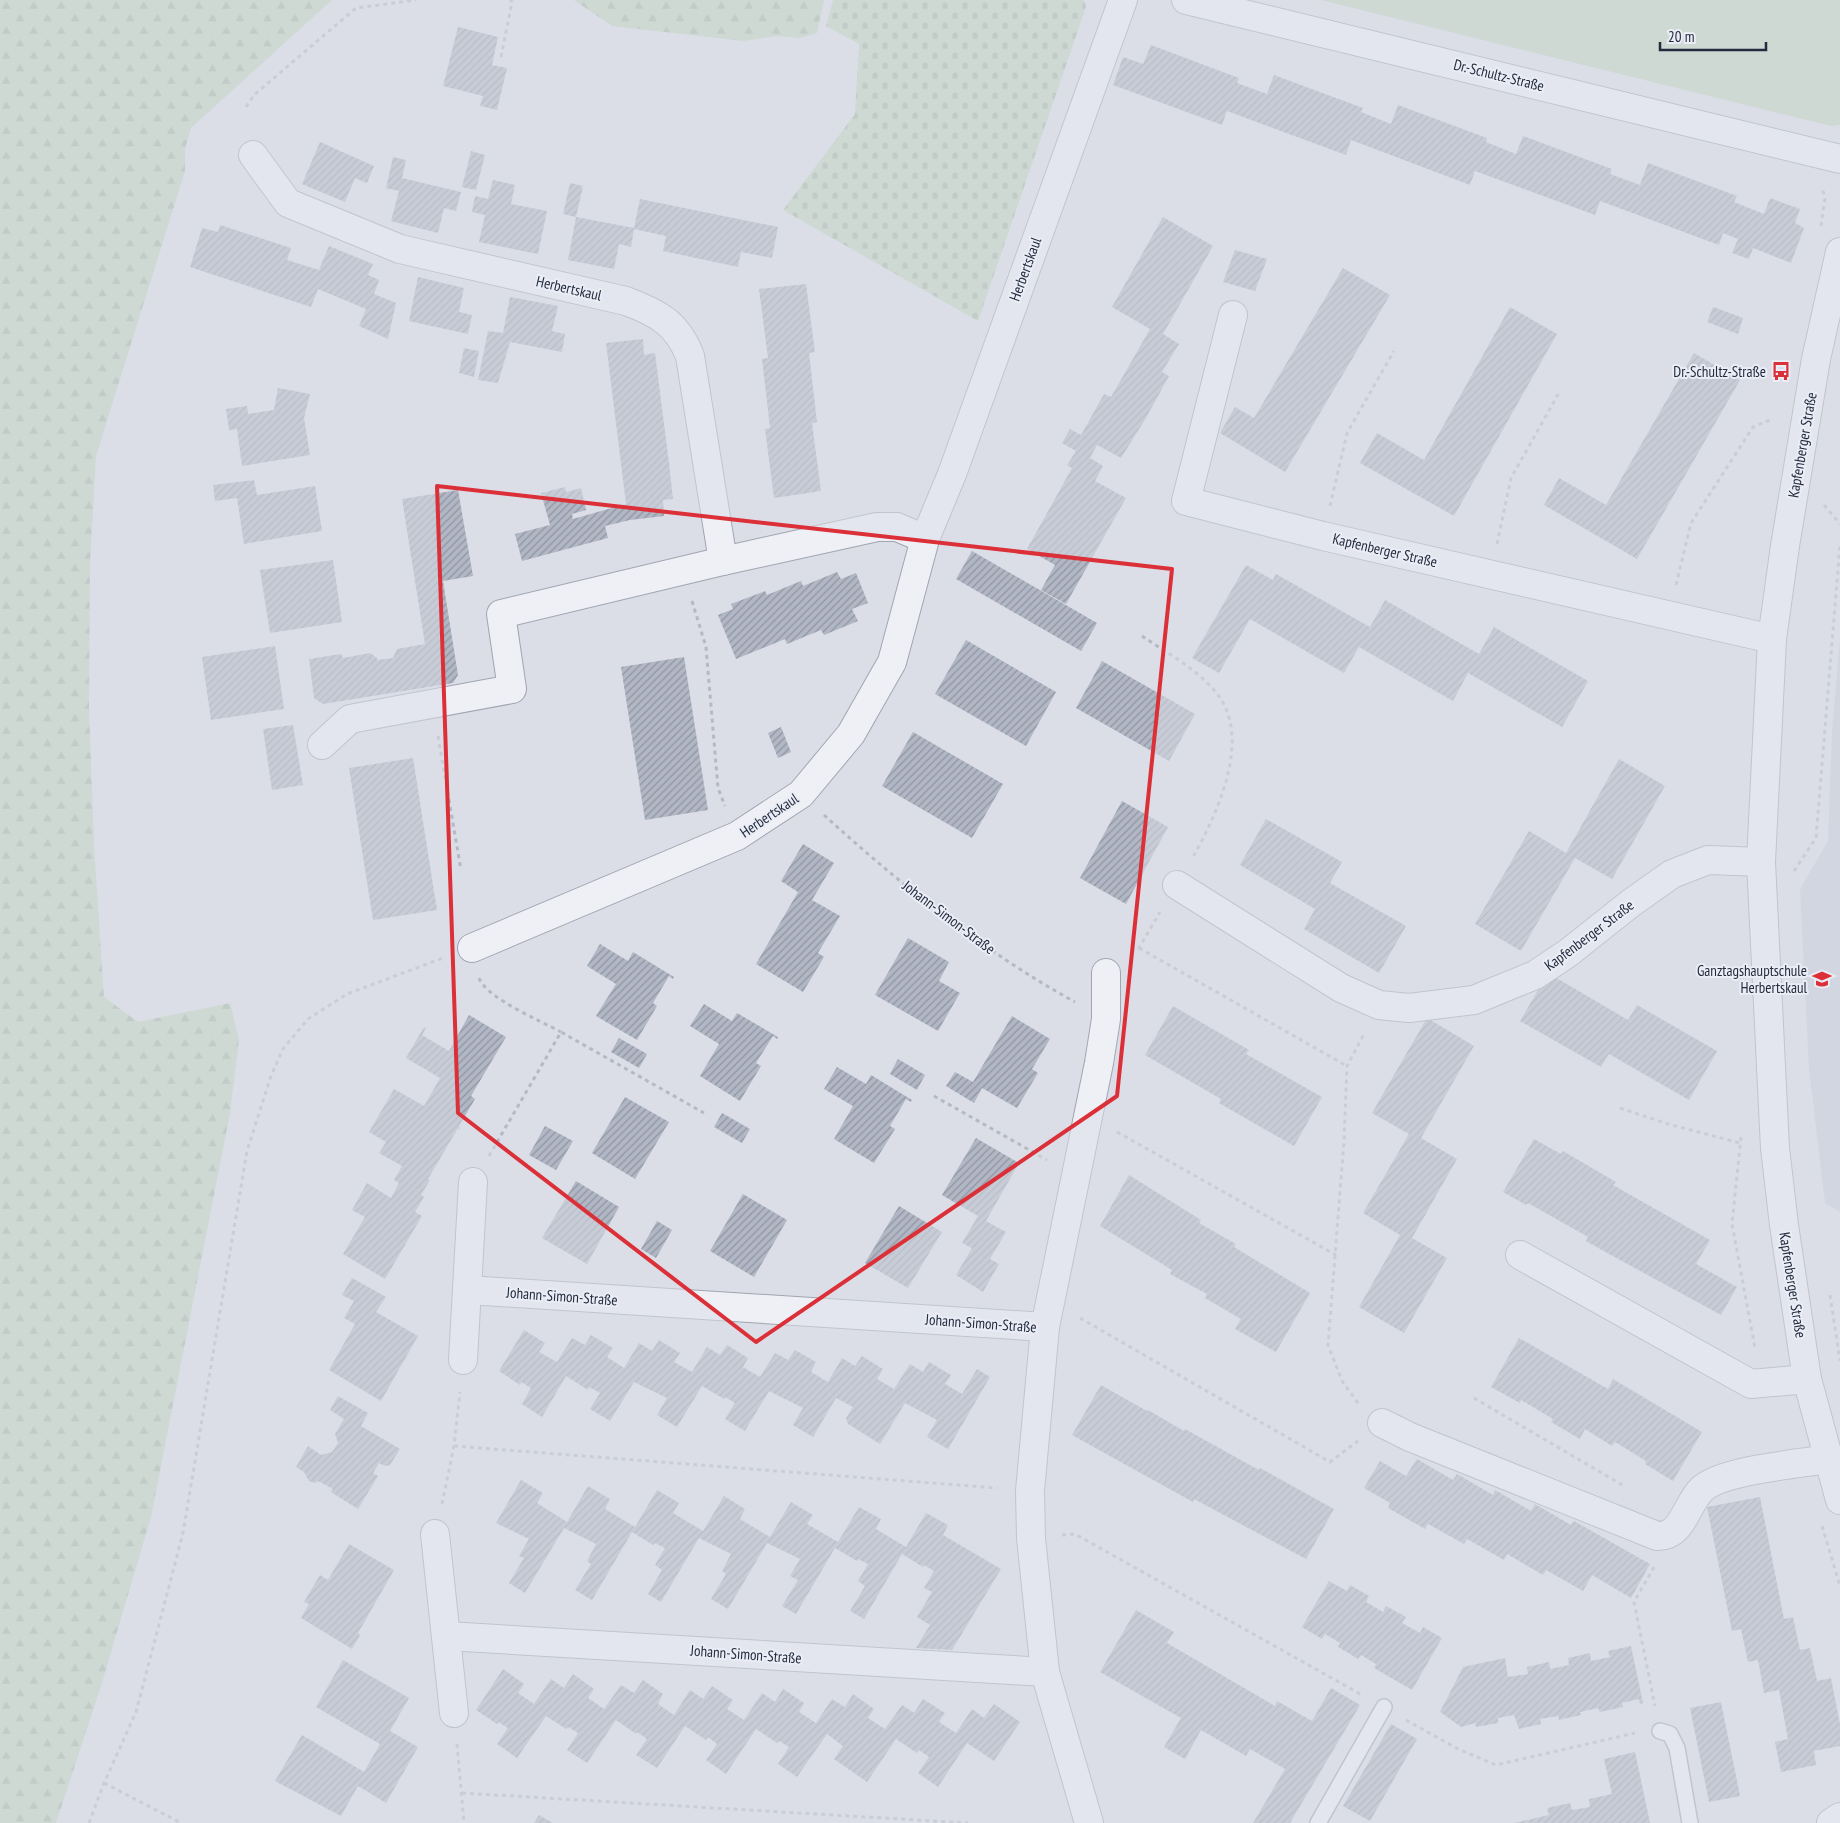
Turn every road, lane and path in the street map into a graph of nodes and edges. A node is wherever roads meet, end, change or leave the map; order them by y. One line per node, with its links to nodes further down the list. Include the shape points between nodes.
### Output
1 (416, 0): 6 (path, via 356,8 254,95)
2 (510, 0): 5 (path)
3 (1123, 0): 15 (street, Herbertskaul, via 952,474)
4 (1186, 0): 8 (street, Dr.-Schultz-Straße)
5 (501, 57)
6 (246, 107)
7 (253, 155): 17 (street, Herbertskaul, via 288,203 400,249 626,301 650,310 670,323 683,338 690,356)
8 (1840, 159)
9 (1840, 252): 22 (street, Kapfenberger Straße, via 1816,359)
10 (1233, 315): 14 (street, Kapfenberger Straße, via 1186,501)
11 (1394, 351): 14 (path, via 1347,432)
12 (1560, 392): 19 (path, via 1511,478)
13 (1778, 417): 20 (path, via 1754,427 1691,523)
14 (1323, 536): 19 (street, Kapfenberger Straße)
15 (925, 539): 17 (street, via 897,527 877,528); 25 (street, Herbertskaul, via 892,662 851,734 801,794)
16 (1840, 545): 29 (path, via 1816,838)
17 (723, 560): 18 (street)
18 (684, 571): 23 (street, via 501,614 512,689); 25 (path, via 706,647 718,788)
19 (1491, 574): 20 (street, Kapfenberger Straße)
20 (1669, 616): 22 (street, Kapfenberger Straße)
21 (1142, 636): 30 (path, via 1218,695 1228,713 1232,733 1232,762 1224,787 1200,845)
22 (1772, 639): 27 (street, Kapfenberger Straße)
23 (433, 703): 24 (street, via 350,719); 28 (path)
24 (322, 745)
25 (737, 836): 31 (street, Herbertskaul)
26 (849, 838): 35 (path, Johann-Simon-Straße, via 930,904 1027,976)
27 (1760, 862): 34 (street, Kapfenberger Straße, via 1708,860 1672,874 1568,954 1535,975 1502,990 1474,1000 1440,1006 1409,1008); 42 (street, Kapfenberger Straße)
28 (461, 870)
29 (1792, 874)
30 (1177, 885): 32 (path); 34 (street, Kapfenberger Straße, via 1341,988)
31 (472, 948): 36 (path, via 478,975 486,990); 69 (path, via 347,994 308,1019 283,1049 271,1076 247,1151 182,1533 136,1712)
32 (1139, 948): 33 (path); 37 (path)
33 (1106, 973): 35 (street, Johann-Simon-Straße)
34 (1379, 1005): 37 (path)
35 (1106, 1019): 41 (street, Johann-Simon-Straße)
36 (561, 1032): 40 (path); 44 (path)
37 (1347, 1066): 46 (path)
38 (934, 1096): 43 (path)
39 (1620, 1108): 42 (path, via 1739,1143)
40 (704, 1113)
41 (1088, 1116): 43 (street, Johann-Simon-Straße); 46 (path)
42 (1775, 1148): 53 (street, Kapfenberger Straße)
43 (1075, 1176): 49 (street, Johann-Simon-Straße)
44 (473, 1182): 47 (street)
45 (1520, 1255): 53 (street, via 1751,1384)
46 (1336, 1256): 55 (path, via 1328,1345 1342,1381 1365,1412)
47 (468, 1290): 50 (street, Johann-Simon-Straße); 51 (street)
48 (1830, 1294): 52 (path)
49 (1050, 1300): 50 (street, Johann-Simon-Straße); 55 (path, via 1330,1462)
50 (1045, 1327): 58 (street, Johann-Simon-Straße)
51 (463, 1360): 56 (path)
52 (1840, 1361)
53 (1807, 1379): 57 (street, Kapfenberger Straße)
54 (1474, 1398): 59 (path)
55 (1382, 1423): 62 (street, via 1419,1441 1639,1529)
56 (454, 1446): 58 (path); 61 (path)
57 (1828, 1459): 60 (street, Kapfenberger Straße); 62 (street, via 1713,1482 1702,1489 1676,1530)
58 (1030, 1491): 63 (street, Johann-Simon-Straße)
59 (1632, 1491)
60 (1840, 1500)
61 (436, 1534): 64 (street)
62 (1666, 1536): 68 (path, via 1666,1545 1634,1602)
63 (1031, 1538): 65 (street, Johann-Simon-Straße); 66 (path, via 1075,1534)
64 (448, 1636): 65 (street, Johann-Simon-Straße); 67 (street)
65 (1045, 1672): 76 (street, Johann-Simon-Straße)
66 (1384, 1707): 68 (path, via 1496,1765 1644,1731); 77 (lane)
67 (454, 1713): 70 (path)
68 (1660, 1731): 78 (lane, via 1670,1734 1677,1748)
69 (104, 1783): 72 (path); 73 (path)
70 (462, 1793): 74 (path); 75 (path)
71 (1840, 1817): 79 (street)
72 (89, 1823)
73 (181, 1823)
74 (464, 1823)
75 (968, 1823)
76 (1089, 1823)
77 (1318, 1823)
78 (1690, 1823)
79 (1831, 1823)

